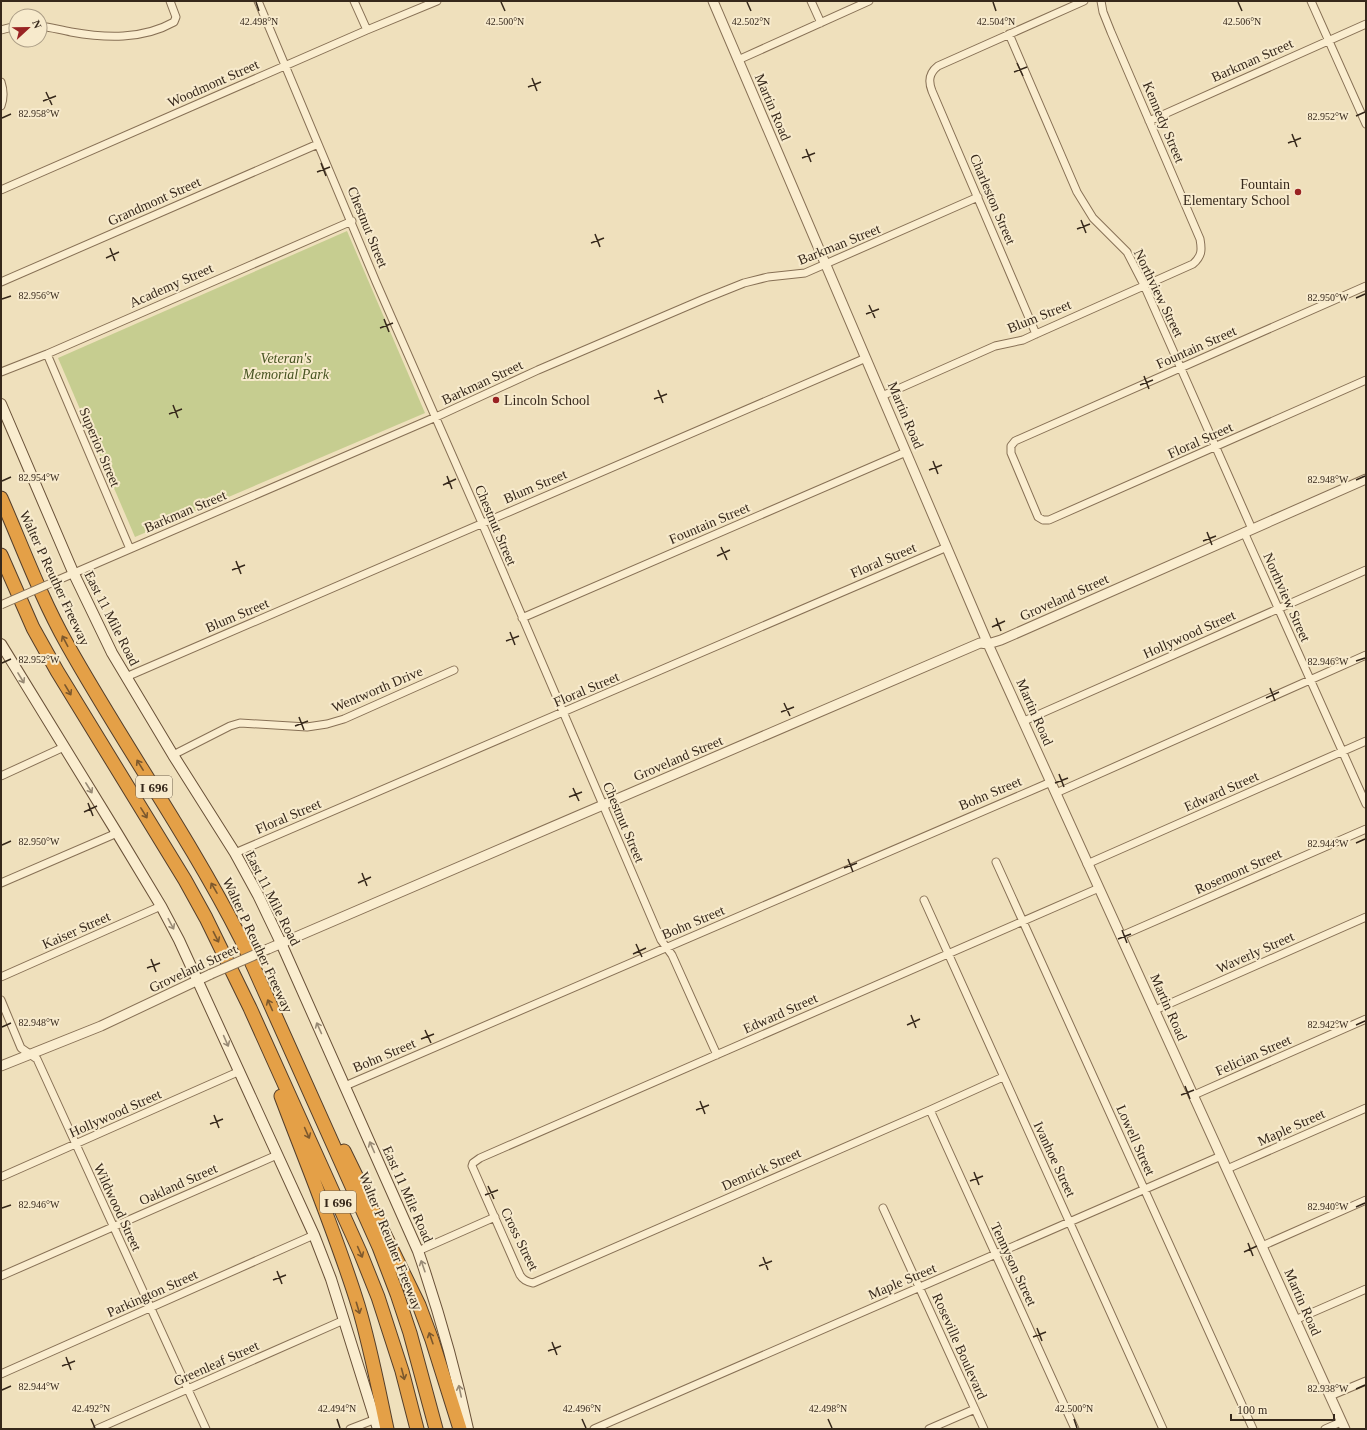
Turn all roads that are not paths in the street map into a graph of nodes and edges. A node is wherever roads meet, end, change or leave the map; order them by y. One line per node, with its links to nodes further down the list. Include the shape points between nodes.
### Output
1 (170, 1): 13 (street, via 176,17 174,22 133,36 91,35)
2 (258, 1): 18 (street, Chestnut Street)
3 (354, 1): 14 (street)
4 (436, 1): 14 (street, Woodmont Street)
5 (713, 1): 17 (street, Martin Road)
6 (811, 1): 11 (street)
7 (869, 1): 11 (street)
8 (1084, 1): 15 (street)
9 (1101, 1): 21 (street, Kennedy Street, via 1103,12)
10 (1311, 1): 16 (street)
11 (821, 23): 17 (street)
12 (1366, 24): 16 (street, Barkman Street)
13 (48, 27)
14 (367, 30): 18 (street, Woodmont Street)
15 (1009, 34): 25 (street, Charleston Street, via 938,66 931,74 930,85); 30 (street, Northview Street, via 1077,192 1093,218 1127,252)
16 (1329, 40): 21 (street, Barkman Street); 22 (street)
17 (738, 60): 28 (street, Martin Road)
18 (286, 66): 23 (street, Chestnut Street); 24 (street, Woodmont Street)
19 (1, 82): 20 (street, via 4,94)
20 (1, 106)
21 (1149, 121): 27 (street, Kennedy Street, via 1200,239)
22 (1366, 124)
23 (318, 144): 26 (street, Chestnut Street); 29 (street, Grandmont Street)
24 (1, 190)
25 (978, 197): 28 (street, Barkman Street); 32 (street, Charleston Street)
26 (352, 221): 33 (street, Academy Street); 40 (street, Chestnut Street)
27 (1202, 254): 30 (street, Blum Street, via 1193,264)
28 (826, 265): 34 (street, Martin Road); 40 (street, Barkman Street, via 805,273 768,277 744,283 538,370)
29 (1, 282)
30 (1144, 285): 32 (street, Blum Street); 35 (street, Northview Street)
31 (1366, 286): 35 (street, Fountain Street)
32 (1036, 334): 38 (street, Blum Street, via 996,346)
33 (47, 354): 36 (street, Academy Street); 49 (street, Superior Street)
34 (866, 358): 38 (street, Martin Road); 46 (street, Blum Street)
35 (1181, 368): 41 (street, Northview Street); 45 (street, Fountain Street, via 1015,441 1011,446 1011,453 1037,515)
36 (1, 372)
37 (1366, 380): 41 (street, Floral Street)
38 (882, 396): 42 (street, Martin Road)
39 (1, 404): 52 (main road, East 11 Mile Road)
40 (436, 417): 46 (street, Chestnut Street); 49 (street, Barkman Street)
41 (1216, 447): 45 (street, Floral Street, via 1058,517); 47 (street, Northview Street)
42 (906, 452): 48 (street, Martin Road); 55 (street, Fountain Street)
43 (1366, 479): 47 (street, Groveland Street)
44 (1, 498): 100 (highway, Walter P Reuther Freeway / I 696, one-way to 44, via 241,939 220,899 187,840 66,644)
45 (1043, 520)
46 (482, 523): 55 (street, Chestnut Street); 61 (street, Blum Street)
47 (1248, 531): 54 (street, Northview Street); 57 (street, Groveland Street)
48 (947, 547): 57 (street, Martin Road); 63 (street, Floral Street)
49 (130, 549): 52 (street, Barkman Street)
50 (1, 555): 91 (highway, I 696, one-way to 91, via 33,628 185,880)
51 (1366, 570): 54 (street, Hollywood Street)
52 (73, 572): 53 (street, Barkman Street, bridge); 61 (main road, East 11 Mile Road, via 101,633)
53 (1, 605)
54 (1278, 609): 62 (street, Northview Street); 64 (street, Hollywood Street)
55 (522, 618): 63 (street, Chestnut Street)
56 (1, 644): 59 (main road)
57 (988, 644): 64 (street, Martin Road); 73 (street, Groveland Street, via 980,643)
58 (1366, 656): 62 (street)
59 (5, 659): 66 (main road, one-way to 66)
60 (454, 670): 68 (street, Wentworth Drive, via 344,719 307,727 240,723)
61 (126, 677): 68 (main road, East 11 Mile Road)
62 (1310, 680): 67 (street, Northview Street); 71 (street)
63 (563, 713): 73 (street, Chestnut Street); 76 (street, Floral Street)
64 (1024, 721): 70 (street, Martin Road)
65 (1366, 741): 67 (street, Edward Street)
66 (64, 748): 69 (street); 75 (main road, one-way to 75)
67 (1343, 751): 72 (street, Northview Street); 78 (street, Edward Street)
68 (173, 755): 76 (main road, East 11 Mile Road)
69 (1, 776)
70 (1051, 782): 71 (street, Martin Road); 87 (street, Bohn Street)
71 (1056, 793): 78 (street, Martin Road)
72 (1366, 804)
73 (603, 805): 86 (street, Groveland Street); 87 (street, Chestnut Street)
74 (1366, 829): 85 (street, Rosemont Street)
75 (117, 833): 79 (street); 82 (main road)
76 (235, 854): 86 (main road, East 11 Mile Road)
77 (996, 862): 84 (street, Lowell Street)
78 (1087, 864): 80 (street, Martin Road)
79 (1, 884)
80 (1098, 888): 84 (street, Edward Street); 85 (street, Martin Road)
81 (924, 900): 88 (street, Ivanhoe Street)
82 (161, 906): 89 (street, Kaiser Street); 90 (main road, one-way to 90)
83 (1366, 917): 93 (street, Waverly Street)
84 (1023, 922): 88 (street, Edward Street); 111 (street, Lowell Street)
85 (1121, 936): 93 (street, Martin Road)
86 (281, 943): 90 (street, Groveland Street, bridge); 101 (main road, East 11 Mile Road, one-way to 86)
87 (666, 947): 96 (street, Chestnut Street, via 672,955); 101 (street, Bohn Street)
88 (947, 954): 96 (street, Edward Street); 99 (street, Ivanhoe Street)
89 (1, 977)
90 (198, 979): 95 (street, Groveland Street, via 100,1026); 98 (main road, one-way to 98)
91 (238, 983): 138 (highway, one-way to 138, via 243,1011 281,1096 350,1282 368,1339); 139 (highway, I 696, one-way to 139, via 376,1292 395,1347)
92 (1, 1000): 95 (street, Wildwood Street, via 22,1048)
93 (1155, 1010): 102 (street, Martin Road)
94 (1366, 1019): 102 (street, Felician Street)
95 (29, 1054): 97 (street, Groveland Street); 105 (street, Wildwood Street, via 37,1059)
96 (717, 1055): 108 (street, Edward Street)
97 (1, 1066)
98 (240, 1071): 105 (street, Hollywood Street); 106 (main road)
99 (1003, 1077): 104 (street, Demrick Street); 115 (street, Ivanhoe Street)
100 (303, 1079): 140 (highway, Walter P Reuther Freeway / I 696, via 379,1247 397,1294); 141 (highway, one-way to 100, via 419,1304 341,1144)
101 (345, 1086): 119 (main road, East 11 Mile Road, one-way to 101)
102 (1194, 1096): 107 (street, Martin Road)
103 (1366, 1108): 109 (street, Maple Street)
104 (930, 1110): 120 (street, Tennyson Street); 122 (street, Demrick Street)
105 (75, 1145): 110 (street, Hollywood Street); 116 (street, Wildwood Street)
106 (277, 1155): 116 (street, Oakland Street); 117 (main road)
107 (1221, 1156): 109 (street, Martin Road); 111 (street, Maple Street)
108 (473, 1163): 114 (street, Cross Street, via 472,1166)
109 (1227, 1169): 118 (street, Martin Road)
110 (1, 1177)
111 (1145, 1190): 115 (street, Maple Street); 148 (street, Lowell Street)
112 (1366, 1200): 118 (street)
113 (883, 1208): 123 (street, Roseville Boulevard)
114 (495, 1217): 119 (street); 122 (street, Cross Street, via 520,1275)
115 (1070, 1223): 120 (street, Maple Street); 147 (street, Ivanhoe Street)
116 (114, 1228): 121 (street, Oakland Street); 125 (street, Wildwood Street)
117 (314, 1235): 125 (street, Parkington Street); 126 (main road)
118 (1262, 1246): 127 (street, Martin Road)
119 (418, 1251): 142 (main road, East 11 Mile Road, one-way to 119, via 457,1376)
120 (996, 1255): 123 (street, Maple Street); 146 (street, Tennyson Street)
121 (1, 1276)
122 (529, 1282)
123 (920, 1288): 132 (street, Roseville Boulevard); 143 (street, Maple Street)
124 (1366, 1289): 127 (street)
125 (150, 1309): 128 (street, Parkington Street); 130 (street, Wildwood Street)
126 (344, 1320): 130 (street, Greenleaf Street); 133 (main road)
127 (1295, 1320): 131 (street, Martin Road)
128 (1, 1374)
129 (1366, 1381): 131 (street)
130 (188, 1390): 135 (street, Greenleaf Street); 136 (street, Wildwood Street)
131 (1330, 1396): 134 (street, Martin Road)
132 (975, 1409): 144 (street); 145 (street, Roseville Boulevard)
133 (377, 1424): 137 (street)
134 (1343, 1425): 149 (street)
135 (97, 1429)
136 (206, 1429)
137 (350, 1429)
138 (387, 1429)
139 (417, 1429)
140 (436, 1429)
141 (460, 1429)
142 (468, 1429)
143 (594, 1429)
144 (929, 1429)
145 (984, 1429)
146 (1075, 1429)
147 (1163, 1429)
148 (1253, 1429)
149 (1325, 1429)

